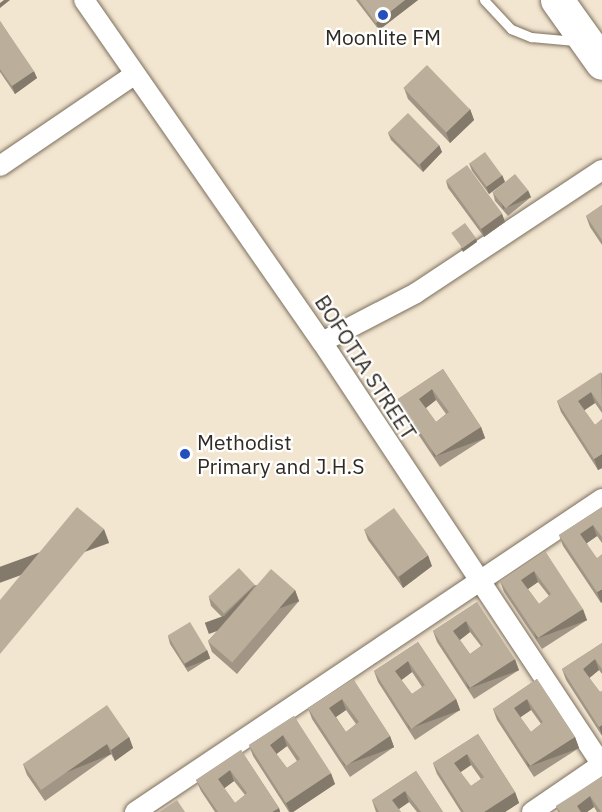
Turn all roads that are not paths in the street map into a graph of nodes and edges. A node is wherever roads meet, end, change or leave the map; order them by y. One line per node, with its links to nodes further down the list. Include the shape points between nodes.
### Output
1 (84, 0): 6 (street, BOFOTIA STREET)
2 (484, 0): 5 (lane, via 511,29 531,37)
3 (557, 0): 5 (highway)
4 (580, 0): 5 (highway)
5 (597, 45)
6 (134, 75): 7 (street); 9 (street, BOFOTIA STREET)
7 (0, 166)
8 (602, 170): 9 (street, via 416,293)
9 (322, 342): 11 (street, BOFOTIA STREET)
10 (602, 498): 11 (street)
11 (478, 584): 12 (street, BOFOTIA STREET); 13 (street)
12 (602, 764): 14 (street)
13 (135, 812)
14 (532, 812)

